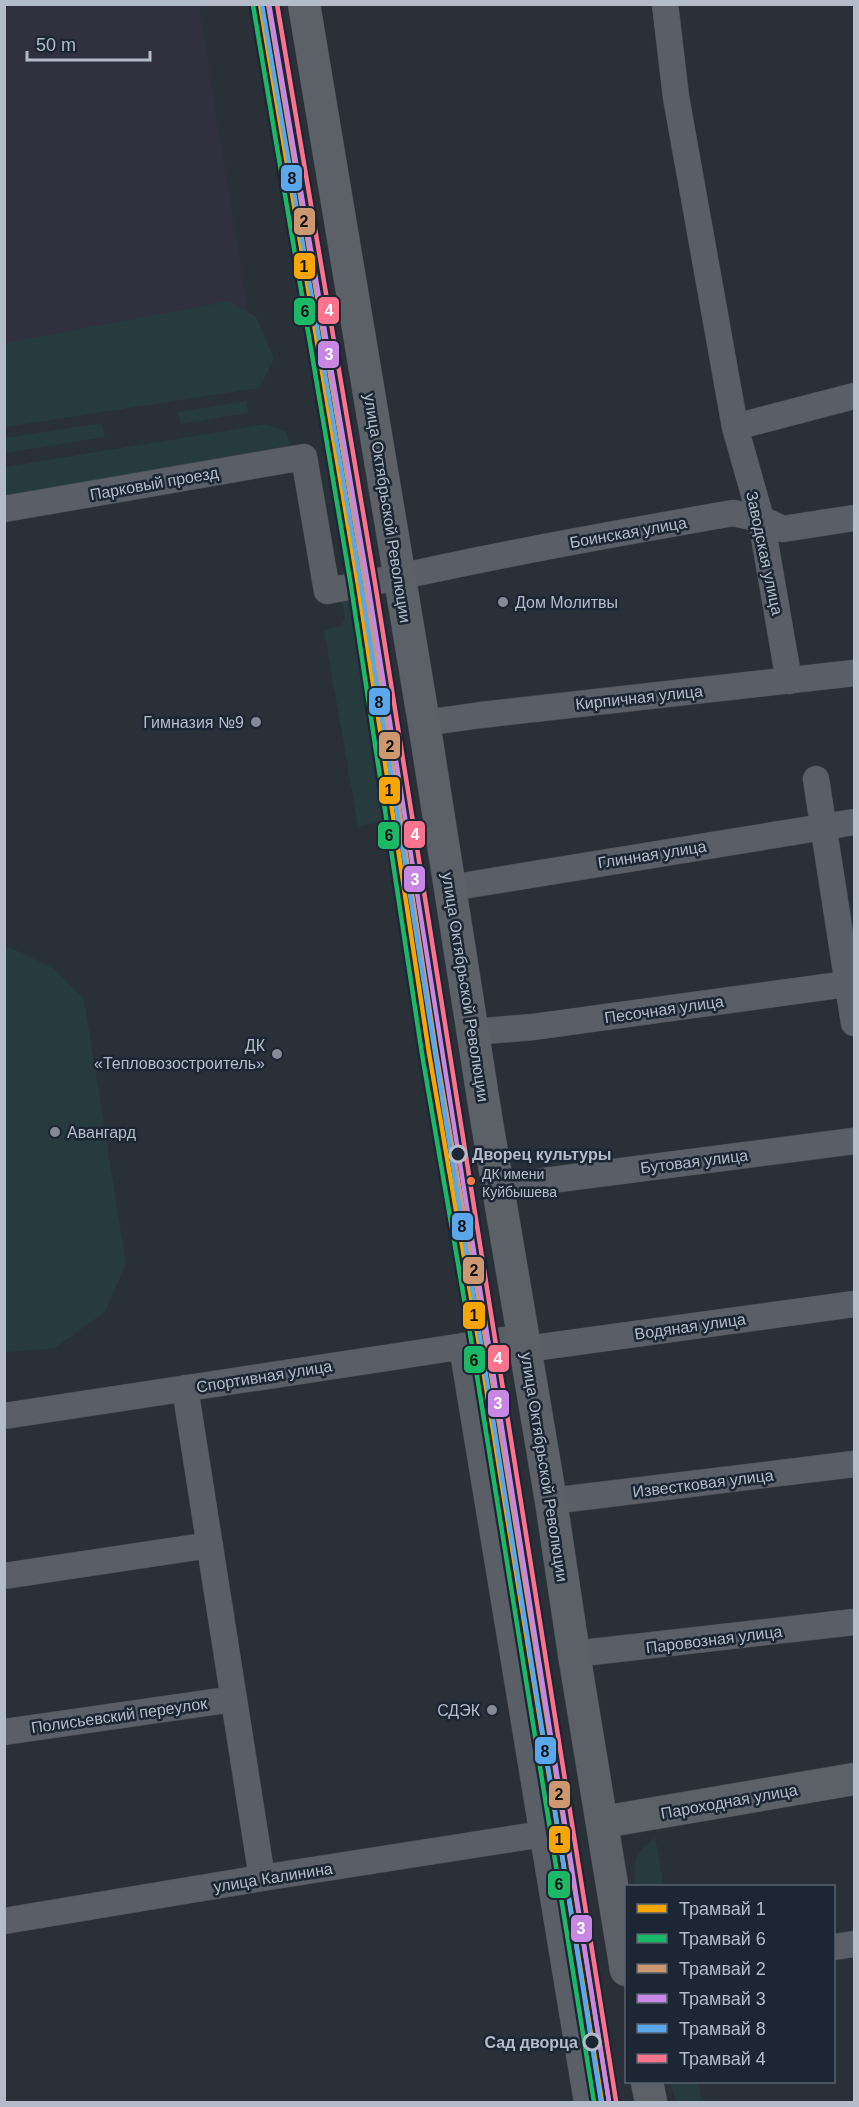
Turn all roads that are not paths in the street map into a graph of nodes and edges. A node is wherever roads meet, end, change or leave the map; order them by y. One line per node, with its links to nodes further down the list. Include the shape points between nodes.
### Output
1 (304, 4): 9 (main road, улица Октябрьской Революции)
2 (665, 4): 4 (street, Заводская улица, via 676,97)
3 (855, 396): 4 (street)
4 (735, 426): 8 (street, Заводская улица)
5 (303, 457): 6 (street, Парковый проезд); 9 (street, Боинская улица, via 327,591)
6 (4, 509)
7 (855, 518): 8 (street, Боинская улица, via 783,529)
8 (761, 519): 9 (street, Боинская улица, via 734,513); 11 (street, Заводская улица)
9 (400, 578): 12 (main road, улица Октябрьской Революции)
10 (855, 673): 11 (street, Кирпичная улица)
11 (789, 681): 12 (street, Кирпичная улица)
12 (424, 723): 16 (main road, улица Октябрьской Революции)
13 (816, 779): 15 (street)
14 (855, 822): 15 (street, Глинная улица)
15 (823, 826): 16 (street, Глинная улица); 17 (street)
16 (450, 888): 19 (main road, улица Октябрьской Революции)
17 (852, 984): 18 (street); 19 (street, Песочная улица)
18 (855, 1023)
19 (473, 1032): 21 (main road, улица Октябрьской Революции)
20 (855, 1141): 21 (street, Бутовая улица)
21 (498, 1187): 23 (main road, улица Октябрьской Революции)
22 (855, 1304): 23 (street, Водяная улица)
23 (525, 1343): 24 (street, Спортивная улица); 28 (main road, улица Октябрьской Революции)
24 (462, 1346): 25 (street, Спортивная улица); 37 (street)
25 (185, 1388): 26 (street, Спортивная улица); 29 (street)
26 (4, 1416)
27 (855, 1464): 28 (street, Известковая улица)
28 (551, 1501): 32 (main road, улица Октябрьской Революции)
29 (210, 1545): 30 (street); 33 (street)
30 (4, 1576)
31 (855, 1622): 32 (street, Паровозная улица)
32 (574, 1654): 36 (main road, улица Октябрьской Революции)
33 (234, 1699): 34 (street, Полисьевский переулок); 38 (street)
34 (4, 1732)
35 (855, 1779): 36 (main road, Пароходная улица)
36 (603, 1822): 42 (main road, улица Октябрьской Революции)
37 (543, 1834): 38 (street, улица Калинина); 44 (street)
38 (262, 1878): 39 (street, улица Калинина)
39 (4, 1921)
40 (855, 1944): 41 (street)
41 (835, 1947)
42 (625, 1958)
43 (647, 2083): 45 (main road)
44 (587, 2103)
45 (651, 2103)

